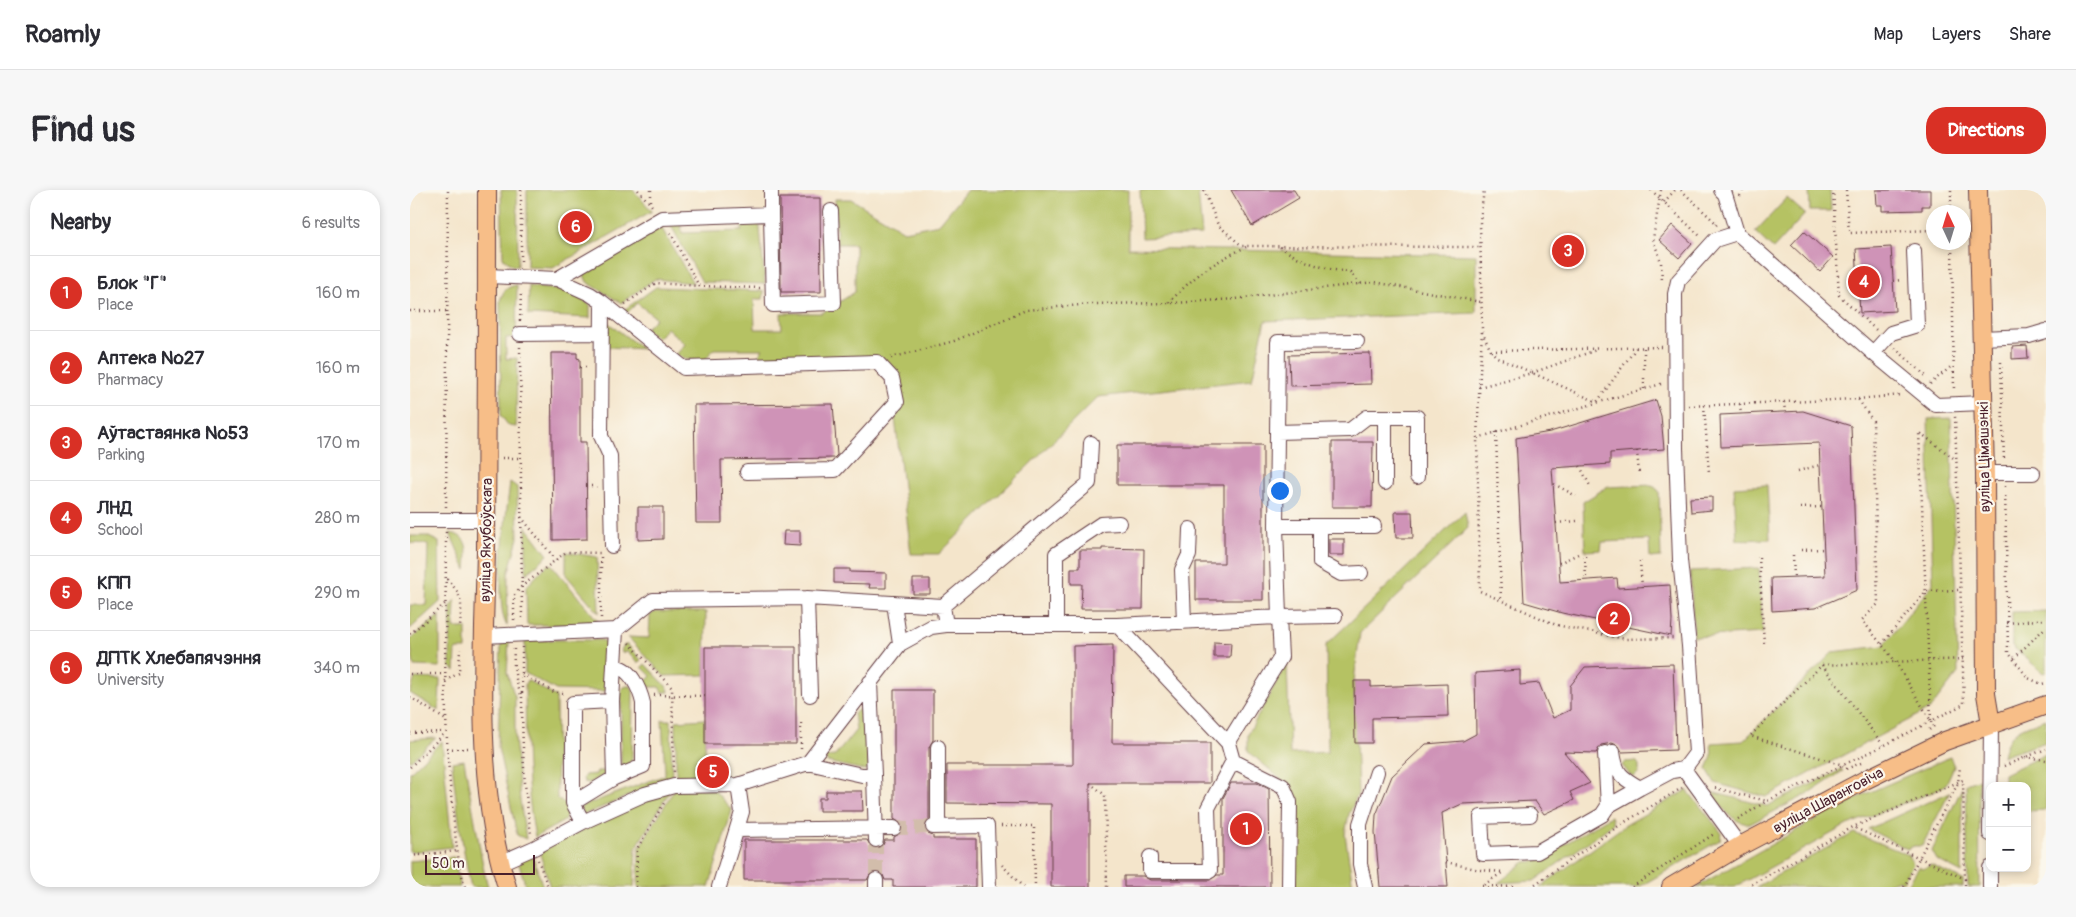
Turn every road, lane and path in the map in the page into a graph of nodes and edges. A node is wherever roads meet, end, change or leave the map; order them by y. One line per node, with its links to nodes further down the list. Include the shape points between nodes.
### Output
1 (448, 190): 43 (path)
2 (487, 190): 33 (main road, вуліца Якубоўскага)
3 (638, 190): 19 (path)
4 (651, 190): 19 (path)
5 (771, 190): 22 (street)
6 (1204, 190): 28 (path, via 1218,225 1242,246)
7 (1484, 190): 30 (path)
8 (1651, 190): 17 (path)
9 (1661, 190): 17 (path)
10 (1675, 190): 18 (path)
11 (1681, 190): 24 (path, via 1717,224)
12 (1721, 190): 27 (street)
13 (1834, 190): 50 (path, via 1839,295)
14 (1846, 190): 25 (path, via 1849,233)
15 (1951, 190): 20 (path)
16 (1978, 190): 49 (main road, вуліца Цімашэнкі)
17 (1660, 199): 18 (path); 38 (path, via 1653,239 1661,262)
18 (1664, 202): 26 (path, via 1701,238)
19 (651, 205): 23 (path)
20 (1951, 205)
21 (831, 211): 37 (street, via 834,303 773,304)
22 (771, 214): 23 (street); 37 (street)
23 (662, 218): 34 (street); 36 (path)
24 (1712, 228)
25 (1926, 230)
26 (1707, 233)
27 (1737, 233): 57 (street); 74 (street, via 1715,240 1678,281)
28 (1248, 246): 29 (path); 41 (path, via 1188,281)
29 (1278, 246): 30 (path); 35 (path, via 1297,258 1335,271 1350,272)
30 (1480, 246): 40 (path)
31 (1952, 250): 60 (path)
32 (1914, 251): 50 (street, via 1917,325 1891,333)
33 (488, 276): 34 (street); 103 (main road, вуліца Якубоўскага)
34 (557, 279): 39 (street)
35 (1360, 284): 40 (path, via 1374,282); 41 (path, via 1235,299)
36 (699, 286): 37 (path); 44 (path, via 656,283)
37 (772, 288)
38 (1663, 288)
39 (602, 302): 44 (street); 47 (street)
40 (1480, 302): 45 (path)
41 (1169, 303): 58 (path, via 1091,304 1026,310 954,341)
42 (410, 311): 43 (path)
43 (447, 311): 102 (path)
44 (614, 312): 58 (street, via 684,368)
45 (1482, 330): 56 (path); 64 (path)
46 (2046, 331): 49 (street, via 2029,336)
47 (602, 333): 48 (street); 112 (street, via 601,436 610,456)
48 (520, 334): 100 (path)
49 (1981, 338): 71 (main road, вуліца Цімашэнкі)
50 (1886, 339): 57 (street); 63 (path)
51 (1357, 341): 78 (street, via 1278,342)
52 (1667, 347): 54 (path)
53 (1636, 348): 54 (path); 55 (path); 68 (path)
54 (1644, 348): 65 (path)
55 (1599, 349): 56 (path); 61 (path)
56 (1491, 352): 61 (path)
57 (1873, 353): 66 (street)
58 (877, 362): 87 (street, via 892,378 897,402 835,470)
59 (2001, 362): 92 (path)
60 (1953, 364): 63 (path); 70 (path)
61 (1532, 372): 64 (path); 68 (path)
62 (1665, 382): 65 (path)
63 (1932, 382): 66 (path); 70 (path)
64 (1479, 387): 80 (path)
65 (1644, 389): 68 (path)
66 (1922, 393): 67 (path); 70 (street, via 1936,405)
67 (1858, 399): 69 (path); 151 (path, via 1873,421 1878,604 1862,620)
68 (1597, 402): 79 (path)
69 (1784, 402): 72 (path); 75 (path)
70 (1954, 403): 71 (street); 83 (path)
71 (1983, 403): 89 (main road, вуліца Цімашэнкі)
72 (1740, 404): 73 (path); 76 (path)
73 (1704, 405): 74 (path); 88 (path)
74 (1677, 406): 193 (street, via 1676,592 1689,646 1696,753)
75 (1785, 412)
76 (1741, 414)
77 (1385, 417): 78 (street, via 1367,417 1350,430); 93 (street, via 1417,417); 94 (street)
78 (1277, 432): 107 (street)
79 (1496, 432): 80 (path); 130 (path)
80 (1477, 438): 130 (path, via 1480,591)
81 (1091, 443): 133 (street, via 1089,483)
82 (1637, 451): 91 (path)
83 (1956, 460): 127 (path); 128 (path, via 1919,432)
84 (1820, 465): 86 (path)
85 (1580, 466): 96 (path)
86 (1798, 471)
87 (747, 472)
88 (1709, 473)
89 (1985, 473): 92 (street); 174 (main road, вуліца Цімашэнкі, via 1986,694)
90 (2033, 473): 92 (street)
91 (1639, 474)
92 (2005, 474): 138 (path)
93 (1418, 477)
94 (1385, 483)
95 (1554, 484): 97 (path)
96 (1591, 488)
97 (1576, 496)
98 (1800, 508): 99 (path)
99 (1822, 508)
100 (521, 517): 118 (path); 125 (path)
101 (410, 520): 102 (street)
102 (446, 520): 103 (street); 123 (path)
103 (486, 520): 147 (main road, вуліца Якубоўскага)
104 (1577, 522): 106 (path)
105 (1119, 523): 140 (street, via 1102,524 1056,554)
106 (1556, 523)
107 (1276, 526): 108 (street); 135 (street)
108 (1320, 526): 109 (street); 121 (street, via 1320,562 1342,574)
109 (1374, 526)
110 (1190, 529): 137 (street, via 1189,555 1182,570)
111 (1824, 549): 113 (path)
112 (607, 550): 118 (path, via 566,552); 144 (path, via 601,620)
113 (1801, 550)
114 (1578, 554): 120 (path)
115 (1793, 555): 122 (path)
116 (1585, 556): 124 (path)
117 (1759, 557): 150 (path)
118 (556, 560): 125 (path)
119 (1640, 561): 126 (path)
120 (1559, 562)
121 (1361, 573)
122 (1794, 577)
123 (446, 578): 131 (path); 143 (path, via 462,599)
124 (1586, 580)
125 (521, 587): 145 (path); 145 (path, via 514,596)
126 (1642, 587)
127 (1960, 590): 128 (path); 154 (path)
128 (1926, 591): 151 (path); 156 (path)
129 (808, 598): 132 (street); 144 (street, via 653,600); 165 (street)
130 (1501, 600): 148 (path, via 1556,625 1625,639)
131 (446, 603): 146 (path); 160 (path)
132 (894, 603): 133 (street); 149 (street)
133 (943, 606): 139 (street)
134 (1335, 616): 135 (street)
135 (1279, 617): 137 (street); 178 (street, via 1281,657)
136 (2046, 620): 138 (path)
137 (1184, 622): 141 (street)
138 (2007, 624): 153 (path, via 2008,652)
139 (946, 625): 140 (street); 149 (street, via 931,627)
140 (1056, 625): 141 (street)
141 (1117, 625): 178 (street)
142 (2046, 627): 153 (path)
143 (460, 628)
144 (616, 630): 145 (street); 158 (street); 164 (path, via 672,688)
145 (517, 633): 147 (street); 168 (path); 168 (path, via 513,668)
146 (410, 634)
147 (484, 636): 180 (main road, вуліца Якубоўскага)
148 (1679, 638)
149 (900, 644): 162 (street)
150 (1764, 644)
151 (1882, 644): 155 (path)
152 (460, 649): 161 (path, via 459,673)
153 (2014, 658): 163 (path, via 2028,678)
154 (1963, 659): 156 (path); 172 (path, via 1964,704)
155 (1896, 661): 156 (path); 157 (path); 172 (path)
156 (1929, 661): 172 (path)
157 (1822, 665): 179 (path); 188 (path, via 1750,736)
158 (614, 667): 169 (street); 197 (street, via 625,670 633,680 641,694 643,712 643,766)
159 (410, 674): 160 (path)
160 (445, 674): 161 (path)
161 (445, 681): 171 (path)
162 (870, 682): 185 (street); 196 (street)
163 (2046, 683)
164 (672, 695): 166 (path); 194 (path)
165 (810, 695)
166 (705, 696)
167 (410, 697): 171 (path)
168 (522, 699): 217 (path, via 526,806)
169 (612, 701): 197 (street); 205 (street, via 573,703)
170 (2046, 705): 174 (main road, вуліца Шаранговіча)
171 (446, 720): 176 (path)
172 (1931, 721): 175 (path); 179 (path)
173 (801, 723): 185 (path)
174 (1990, 724): 212 (street); 216 (main road, вуліца Шаранговіча, via 1945,741 1883,771)
175 (1934, 726)
176 (446, 732): 177 (path); 182 (path); 190 (path)
177 (410, 733)
178 (1228, 743): 187 (street)
179 (1883, 746): 188 (path)
180 (486, 747): 182 (path); 224 (main road, вуліца Якубоўскага, via 491,813)
181 (938, 747): 209 (street, via 936,827)
182 (447, 749): 219 (path)
183 (2046, 749): 184 (path)
184 (2024, 756): 186 (path); 189 (path)
185 (805, 757): 196 (street); 201 (street)
186 (2046, 760)
187 (1233, 761): 221 (street, via 1208,808 1210,871 1150,871); 237 (street, via 1283,786 1290,802)
188 (1843, 765): 192 (path); 204 (path)
189 (2004, 766)
190 (410, 767)
191 (1960, 767): 200 (path)
192 (1846, 769)
193 (1684, 770): 198 (street); 203 (street, via 1672,771)
194 (674, 771)
195 (1377, 772): 238 (street, via 1360,824 1360,864)
196 (874, 775): 215 (street)
197 (614, 778): 205 (street)
198 (1692, 782): 204 (path); 210 (street); 240 (path, via 1620,824)
199 (1090, 783): 236 (path, via 1105,795)
200 (1958, 783): 211 (path); 222 (path); 226 (path, via 1963,780)
201 (738, 785): 202 (street); 214 (street, via 742,812)
202 (674, 786): 208 (street, via 645,794); 231 (path, via 637,849)
203 (1640, 788): 206 (street); 206 (street, via 1620,775 1609,753)
204 (1767, 801): 210 (path)
205 (573, 803): 208 (street)
206 (1608, 806): 207 (street, via 1602,815 1537,852 1483,854 1481,817)
207 (1530, 815)
208 (583, 822): 217 (street)
209 (987, 826): 218 (street); 235 (path, via 1034,826)
210 (1725, 827): 216 (street); 241 (path)
211 (1853, 827): 222 (path); 243 (path)
212 (1990, 827)
213 (894, 828): 215 (street)
214 (737, 830): 215 (street); 232 (street)
215 (876, 834)
216 (1740, 846): 242 (main road, вуліца Шаранговіча)
217 (534, 848): 224 (street); 230 (path)
218 (988, 850): 233 (street); 234 (path)
219 (457, 851): 220 (path); 228 (path)
220 (410, 856)
221 (1150, 857)
222 (1921, 857): 226 (path); 244 (path)
223 (1446, 862): 227 (path, via 1503,872)
224 (500, 863): 229 (main road, вуліца Якубоўскага)
225 (1990, 872): 246 (street)
226 (1965, 879): 245 (path)
227 (1481, 886): 239 (path)
228 (465, 887)
229 (507, 887)
230 (548, 887)
231 (636, 887)
232 (719, 887)
233 (989, 887)
234 (1023, 887)
235 (1035, 887)
236 (1107, 887)
237 (1289, 887)
238 (1365, 887)
239 (1517, 887)
240 (1531, 887)
241 (1632, 887)
242 (1671, 887)
243 (1746, 887)
244 (1904, 887)
245 (1965, 887)
246 (1990, 887)

